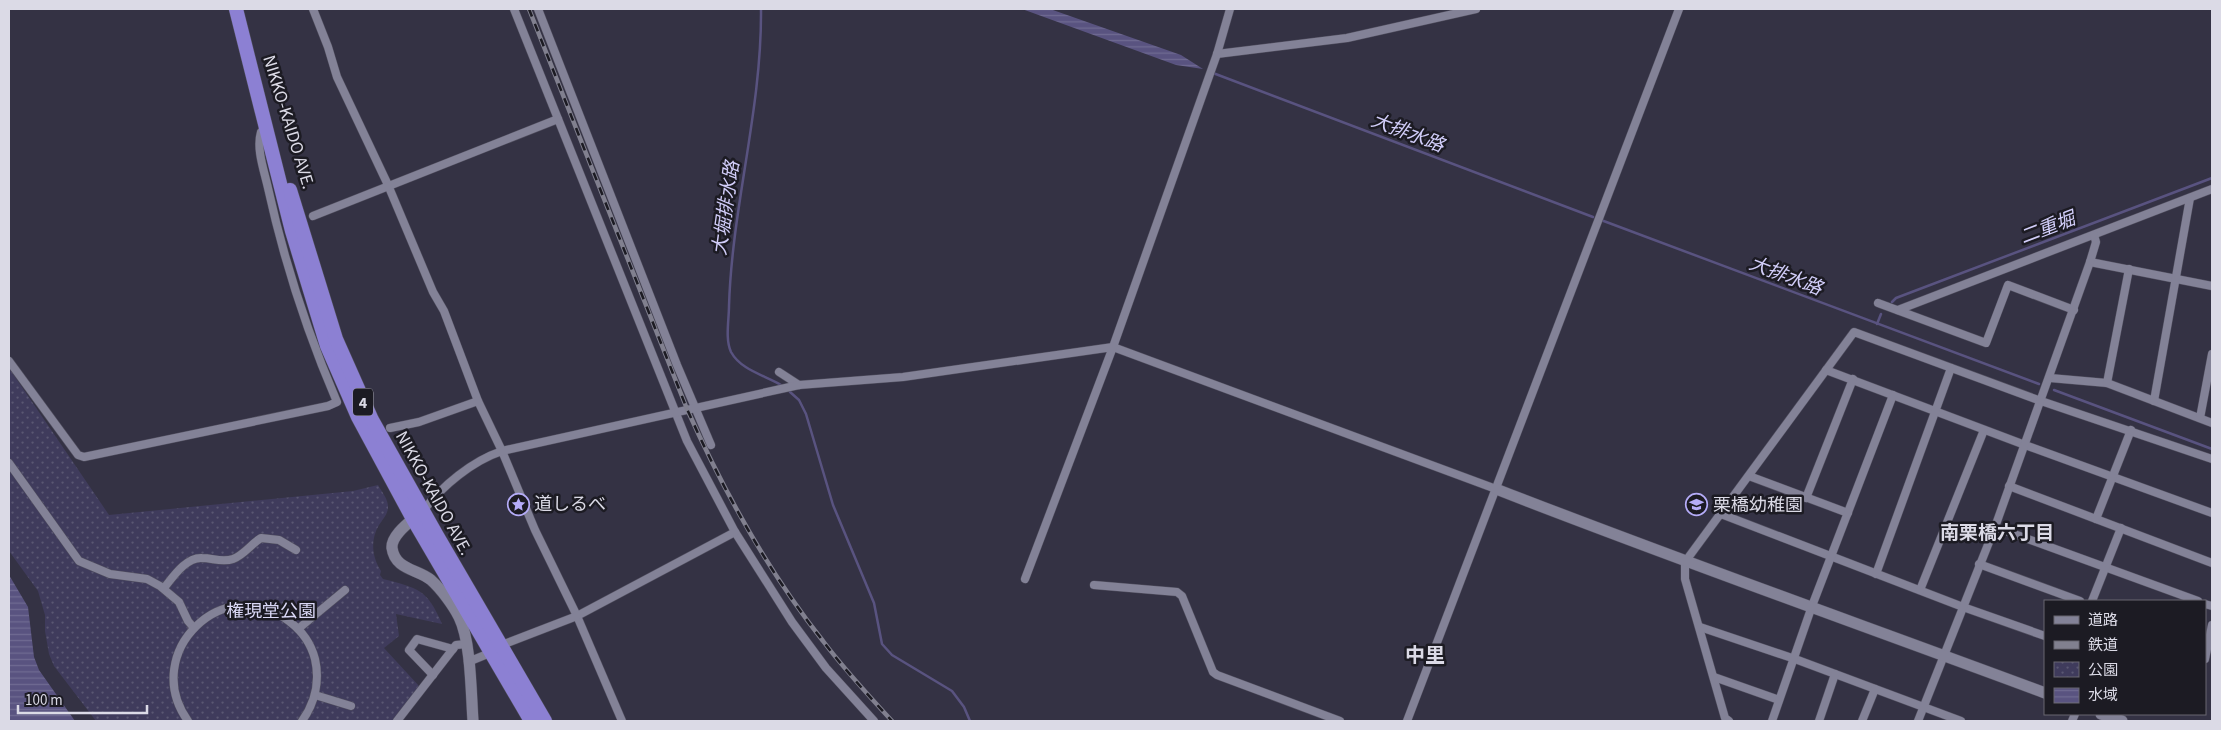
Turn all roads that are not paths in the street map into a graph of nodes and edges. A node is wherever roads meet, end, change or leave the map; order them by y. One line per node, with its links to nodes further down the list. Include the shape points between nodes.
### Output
1 (236, 9): 10 (highway, NIKKO-KAIDO AVE. / 4)
2 (313, 9): 11 (street, via 337,77)
3 (514, 9): 9 (street)
4 (538, 9): 37 (street)
5 (1230, 9): 8 (street)
6 (1476, 9): 8 (street, via 1347,38)
7 (1679, 9): 53 (street)
8 (1216, 57): 23 (street)
9 (558, 119): 11 (street); 39 (street)
10 (268, 126): 25 (street, via 260,132 259,149 275,221 304,323 337,402 84,457 78,455); 58 (highway, NIKKO-KAIDO AVE. / 4, via 342,355)
11 (388, 185): 14 (street); 35 (street, via 444,311)
12 (2212, 189): 13 (street)
13 (2190, 198): 15 (street); 18 (street)
14 (313, 216)
15 (2094, 235): 16 (street, via 2096,242); 21 (street)
16 (2090, 262): 17 (street); 22 (street)
17 (2129, 270): 18 (street); 31 (street)
18 (2174, 278): 19 (street); 36 (street)
19 (2212, 286)
20 (1878, 303): 21 (street)
21 (1898, 310): 22 (street, via 1986,343 2008,285)
22 (2074, 310): 29 (street)
23 (1113, 347): 32 (street, via 903,377); 53 (street); 70 (street)
24 (2212, 354): 40 (street)
25 (9, 361)
26 (1951, 368): 27 (street, via 1854,332); 34 (street); 38 (street)
27 (1826, 370): 30 (street); 50 (street)
28 (779, 372): 32 (street)
29 (2050, 378): 31 (street); 34 (street)
30 (1853, 379): 33 (street); 54 (street)
31 (2107, 384): 36 (street)
32 (799, 385): 37 (street)
33 (1894, 395): 38 (street); 55 (street)
34 (2042, 397): 44 (street); 46 (street)
35 (478, 401): 42 (street, via 419,422); 47 (street)
36 (2154, 401): 40 (street)
37 (696, 408): 39 (street); 45 (street)
38 (1935, 411): 43 (street); 69 (street)
39 (674, 413): 47 (street); 62 (street)
40 (2200, 418): 41 (street)
41 (2212, 423)
42 (390, 428)
43 (1984, 430): 46 (street); 74 (street)
44 (2131, 430): 48 (street); 51 (street)
45 (711, 445)
46 (2025, 445): 51 (street); 52 (street)
47 (502, 451): 58 (street, via 460,474); 80 (street)
48 (2212, 458)
49 (9, 463): 72 (street, via 79,561 110,574 147,579)
50 (1749, 476): 54 (street); 57 (street)
51 (2114, 477): 56 (street); 59 (street)
52 (2009, 486): 59 (street); 60 (street)
53 (1496, 489): 65 (street); 113 (street)
54 (1806, 498): 55 (street)
55 (1848, 513): 64 (street)
56 (2212, 513)
57 (1720, 514): 64 (street); 65 (street)
58 (418, 515): 87 (street, via 392,542 394,556 400,564 433,582 458,615 467,636); 108 (highway, NIKKO-KAIDO AVE. / 4); 109 (highway, NIKKO-KAIDO AVE. / 4)
59 (2096, 519): 61 (street)
60 (1995, 527): 67 (street); 68 (street)
61 (2120, 528): 66 (street); 68 (street)
62 (735, 532): 80 (street); 111 (street, via 792,622 826,668)
63 (296, 550): 72 (street, via 279,540 261,538 233,559 193,560 179,570)
64 (1831, 556): 69 (street); 78 (street)
65 (1685, 562): 78 (street); 82 (street, via 1686,579)
66 (2212, 563)
67 (1979, 564): 75 (street); 79 (street)
68 (2106, 568): 76 (street); 77 (street)
69 (1876, 574): 74 (street)
70 (1025, 579)
71 (1094, 585): 112 (street, via 1178,592 1213,672)
72 (164, 588): 83 (street, via 178,602)
73 (345, 590): 84 (street)
74 (1920, 590): 79 (street)
75 (2077, 600)
76 (2092, 600)
77 (2195, 600)
78 (1812, 606): 91 (street); 92 (street)
79 (1963, 607): 85 (street); 91 (street)
80 (577, 616): 86 (street); 110 (street)
81 (2212, 626): 88 (street)
82 (1700, 627): 92 (street); 96 (street)
83 (194, 628): 84 (street, via 215,613 245,606 274,612); 104 (street, via 180,649 174,674 177,700)
84 (298, 629): 99 (street, via 315,661)
85 (2044, 636)
86 (506, 643)
87 (466, 644): 89 (street, via 460,643); 93 (street)
88 (2206, 648)
89 (453, 649): 95 (street); 95 (street, via 417,639 409,650)
90 (485, 656): 93 (street)
91 (1945, 656): 98 (street); 102 (street)
92 (1795, 659): 94 (street); 100 (street)
93 (468, 662): 107 (street)
94 (1835, 674): 97 (street); 116 (street)
95 (432, 675): 106 (street)
96 (1714, 677): 100 (street); 114 (street, via 1725,718)
97 (1874, 689): 102 (street); 117 (street)
98 (2044, 693)
99 (315, 695): 101 (street); 105 (street)
100 (1779, 700): 115 (street)
101 (351, 706)
102 (1924, 708): 118 (street); 119 (street)
103 (2104, 715): 120 (street)
104 (188, 721)
105 (302, 721)
106 (397, 721)
107 (473, 721)
108 (531, 721)
109 (545, 721)
110 (622, 721)
111 (874, 721)
112 (1340, 721)
113 (1407, 721)
114 (1729, 721)
115 (1772, 721)
116 (1818, 721)
117 (1862, 721)
118 (1918, 721)
119 (1960, 721)
120 (2122, 721)

